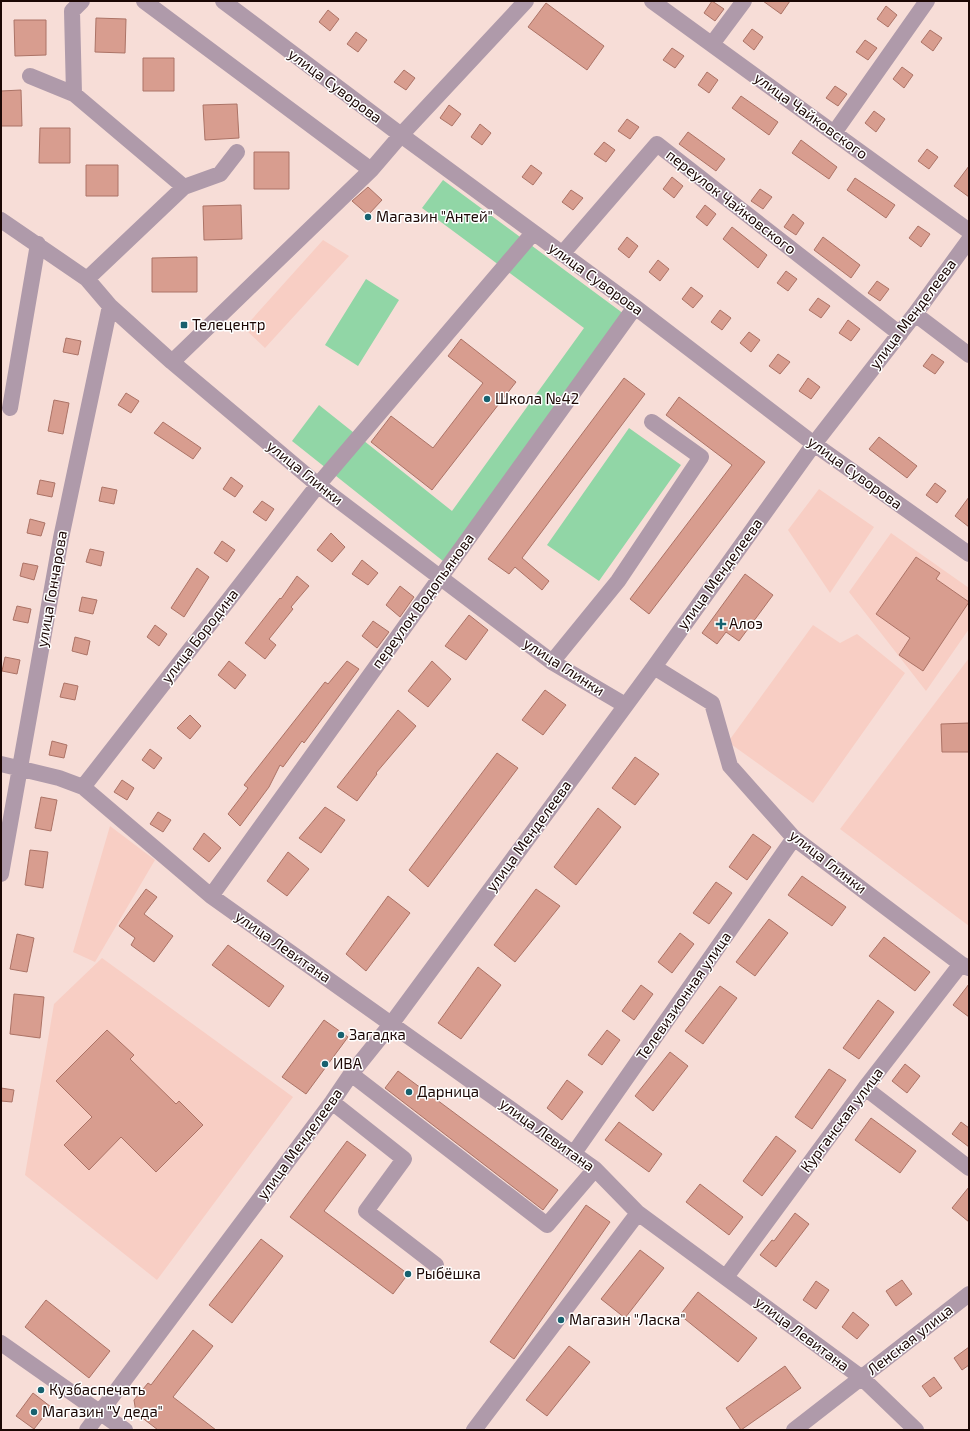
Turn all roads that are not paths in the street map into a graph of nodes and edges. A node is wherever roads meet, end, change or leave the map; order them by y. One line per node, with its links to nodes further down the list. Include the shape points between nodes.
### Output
1 (82, 1): 10 (street, via 72,11)
2 (144, 1): 14 (street)
3 (223, 1): 12 (street, улица Суворова)
4 (526, 1): 12 (street)
5 (652, 1): 8 (street, улица Чайковского)
6 (744, 1): 8 (street)
7 (927, 1): 11 (street)
8 (712, 44): 11 (street, улица Чайковского)
9 (30, 76): 10 (street)
10 (74, 94): 15 (street)
11 (834, 132): 17 (street, улица Чайковского)
12 (401, 135): 14 (street); 18 (street, улица Суворова)
13 (237, 152): 15 (street, via 220,174)
14 (370, 170): 28 (street)
15 (184, 187): 22 (street)
16 (1, 220): 20 (street, улица Глинки)
17 (969, 231)
18 (533, 233): 21 (street, улица Суворова); 32 (street, улица Бородина)
19 (969, 240): 25 (street, улица Менделеева)
20 (38, 244): 22 (street, улица Глинки); 29 (street)
21 (562, 254): 24 (street, улица Суворова); 26 (street, переулок Чайковского, via 657,144)
22 (87, 279): 23 (street, улица Глинки)
23 (110, 306): 28 (street, улица Глинки); 39 (street, улица Гончарова, via 61,538)
24 (635, 307): 31 (street, улица Суворова); 34 (street, переулок Водопьянова)
25 (915, 314): 26 (street, улица Менделеева); 27 (street)
26 (900, 334): 31 (street, улица Менделеева)
27 (969, 355)
28 (172, 362): 32 (street, улица Глинки)
29 (10, 408)
30 (652, 422): 35 (street, via 701,457 618,581)
31 (814, 444): 33 (street, улица Суворова); 36 (street, улица Менделеева)
32 (318, 485): 34 (street, улица Глинки); 40 (street, улица Бородина)
33 (969, 554)
34 (440, 578): 35 (street, улица Глинки); 43 (street, переулок Водопьянова)
35 (552, 662): 37 (street, улица Глинки)
36 (654, 667): 37 (street, улица Менделеева); 41 (street, улица Глинки, via 712,703 730,766)
37 (625, 705): 45 (street, улица Менделеева)
38 (1, 764): 39 (street, улица Левитана)
39 (21, 768): 40 (street, улица Левитана); 42 (street, улица Гончарова)
40 (83, 786): 43 (street, улица Левитана)
41 (794, 838): 44 (street, улица Глинки); 49 (street, Телевизионная улица)
42 (1, 874)
43 (211, 896): 45 (street, улица Левитана)
44 (965, 966): 47 (street, Курганская улица)
45 (392, 1023): 46 (street, улица Менделеева); 49 (street, улица Левитана)
46 (351, 1074): 48 (street, улица Менделеева); 51 (street, via 546,1225)
47 (865, 1088): 50 (street); 54 (street, Курганская улица)
48 (332, 1102): 53 (street, via 404,1158 366,1211); 58 (street, улица Менделеева)
49 (574, 1153): 51 (street, улица Левитана)
50 (969, 1168)
51 (595, 1169): 52 (street, улица Левитана)
52 (638, 1213): 54 (street, улица Левитана); 61 (street)
53 (436, 1265)
54 (726, 1277): 57 (street, улица Левитана)
55 (969, 1294): 57 (street, Ленская улица)
56 (1, 1343): 58 (street)
57 (862, 1378): 62 (street, Ленская улица); 63 (street, улица Левитана)
58 (101, 1412): 59 (street, улица Менделеева); 60 (street)
59 (87, 1430)
60 (125, 1430)
61 (474, 1430)
62 (794, 1430)
63 (916, 1430)

